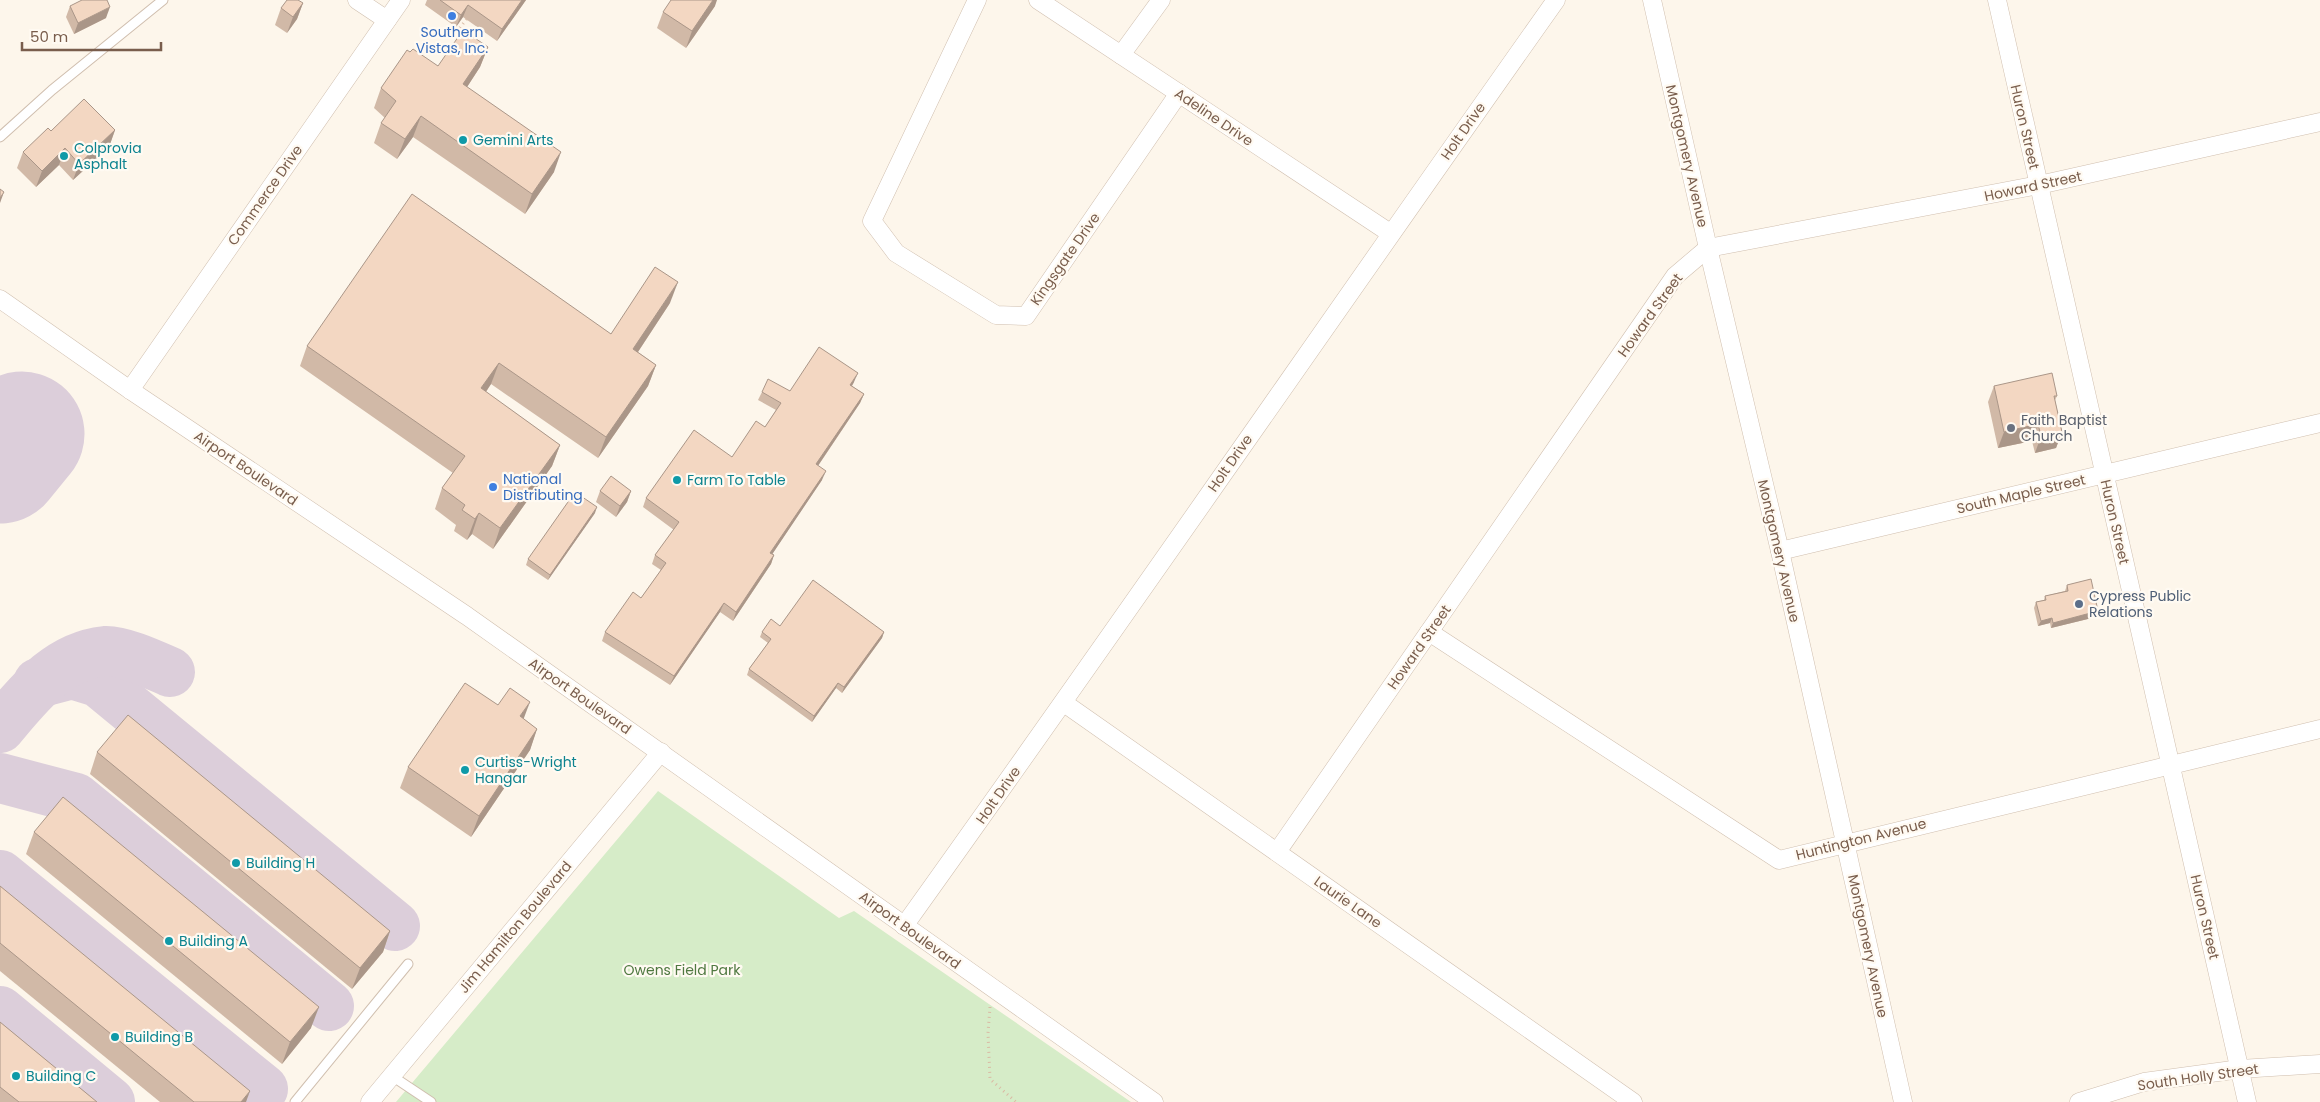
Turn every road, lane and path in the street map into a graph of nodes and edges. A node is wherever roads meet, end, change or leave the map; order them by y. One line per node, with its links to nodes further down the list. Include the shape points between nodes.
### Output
1 (164, 0): 16 (lane)
2 (357, 0): 11 (street)
3 (401, 0): 11 (street, Commerce Drive)
4 (977, 0): 14 (street, Kingsgate Drive, via 872,221 896,253 996,315 1026,316)
5 (1038, 0): 13 (street, Adeline Drive)
6 (1161, 0): 13 (street)
7 (1556, 0): 18 (street, Holt Drive)
8 (1652, 0): 19 (street, Montgomery Avenue)
9 (1996, 0): 17 (street, Huron Street)
10 (469, 14): 12 (path)
11 (387, 20): 21 (street, Commerce Drive)
12 (454, 36)
13 (1121, 55): 14 (street, Adeline Drive)
14 (1179, 93): 18 (street, Adeline Drive)
15 (2320, 122): 17 (street, Howard Street)
16 (0, 136)
17 (2039, 186): 19 (street, Howard Street); 23 (street, Huron Street)
18 (1390, 234): 26 (street, Holt Drive)
19 (1708, 248): 24 (street, Montgomery Avenue); 25 (street, Howard Street, via 1675,276)
20 (0, 300): 21 (street, Airport Boulevard)
21 (130, 390): 28 (street, Airport Boulevard, via 467,616)
22 (2320, 423): 23 (street, South Maple Street)
23 (2105, 475): 24 (street, South Maple Street); 29 (street, Huron Street)
24 (1780, 551): 30 (street, Montgomery Avenue)
25 (1429, 632): 30 (street, Huntington Avenue, via 1780,860); 31 (street, Howard Street)
26 (1064, 703): 31 (street, Laurie Lane); 32 (street, Holt Drive)
27 (2320, 729): 29 (street, Huntington Avenue)
28 (661, 752): 32 (street, Airport Boulevard); 37 (street, Jim Hamilton Boulevard)
29 (2170, 764): 30 (street, Huntington Avenue); 36 (street, Huron Street)
30 (1846, 842): 44 (street, Montgomery Avenue)
31 (1277, 852): 43 (street, Laurie Lane)
32 (904, 926): 34 (street, Airport Boulevard)
33 (408, 964): 38 (lane)
34 (992, 989): 41 (path, via 988,1033 990,1079); 42 (street, Airport Boulevard)
35 (2320, 1064): 36 (street, South Holly Street)
36 (2240, 1069): 45 (street, South Holly Street, via 2144,1082); 46 (street, Huron Street)
37 (392, 1076): 39 (street, Jim Hamilton Boulevard); 40 (lane)
38 (295, 1102)
39 (370, 1102)
40 (431, 1102)
41 (1016, 1102)
42 (1154, 1102)
43 (1633, 1102)
44 (1903, 1102)
45 (2079, 1102)
46 (2247, 1102)

